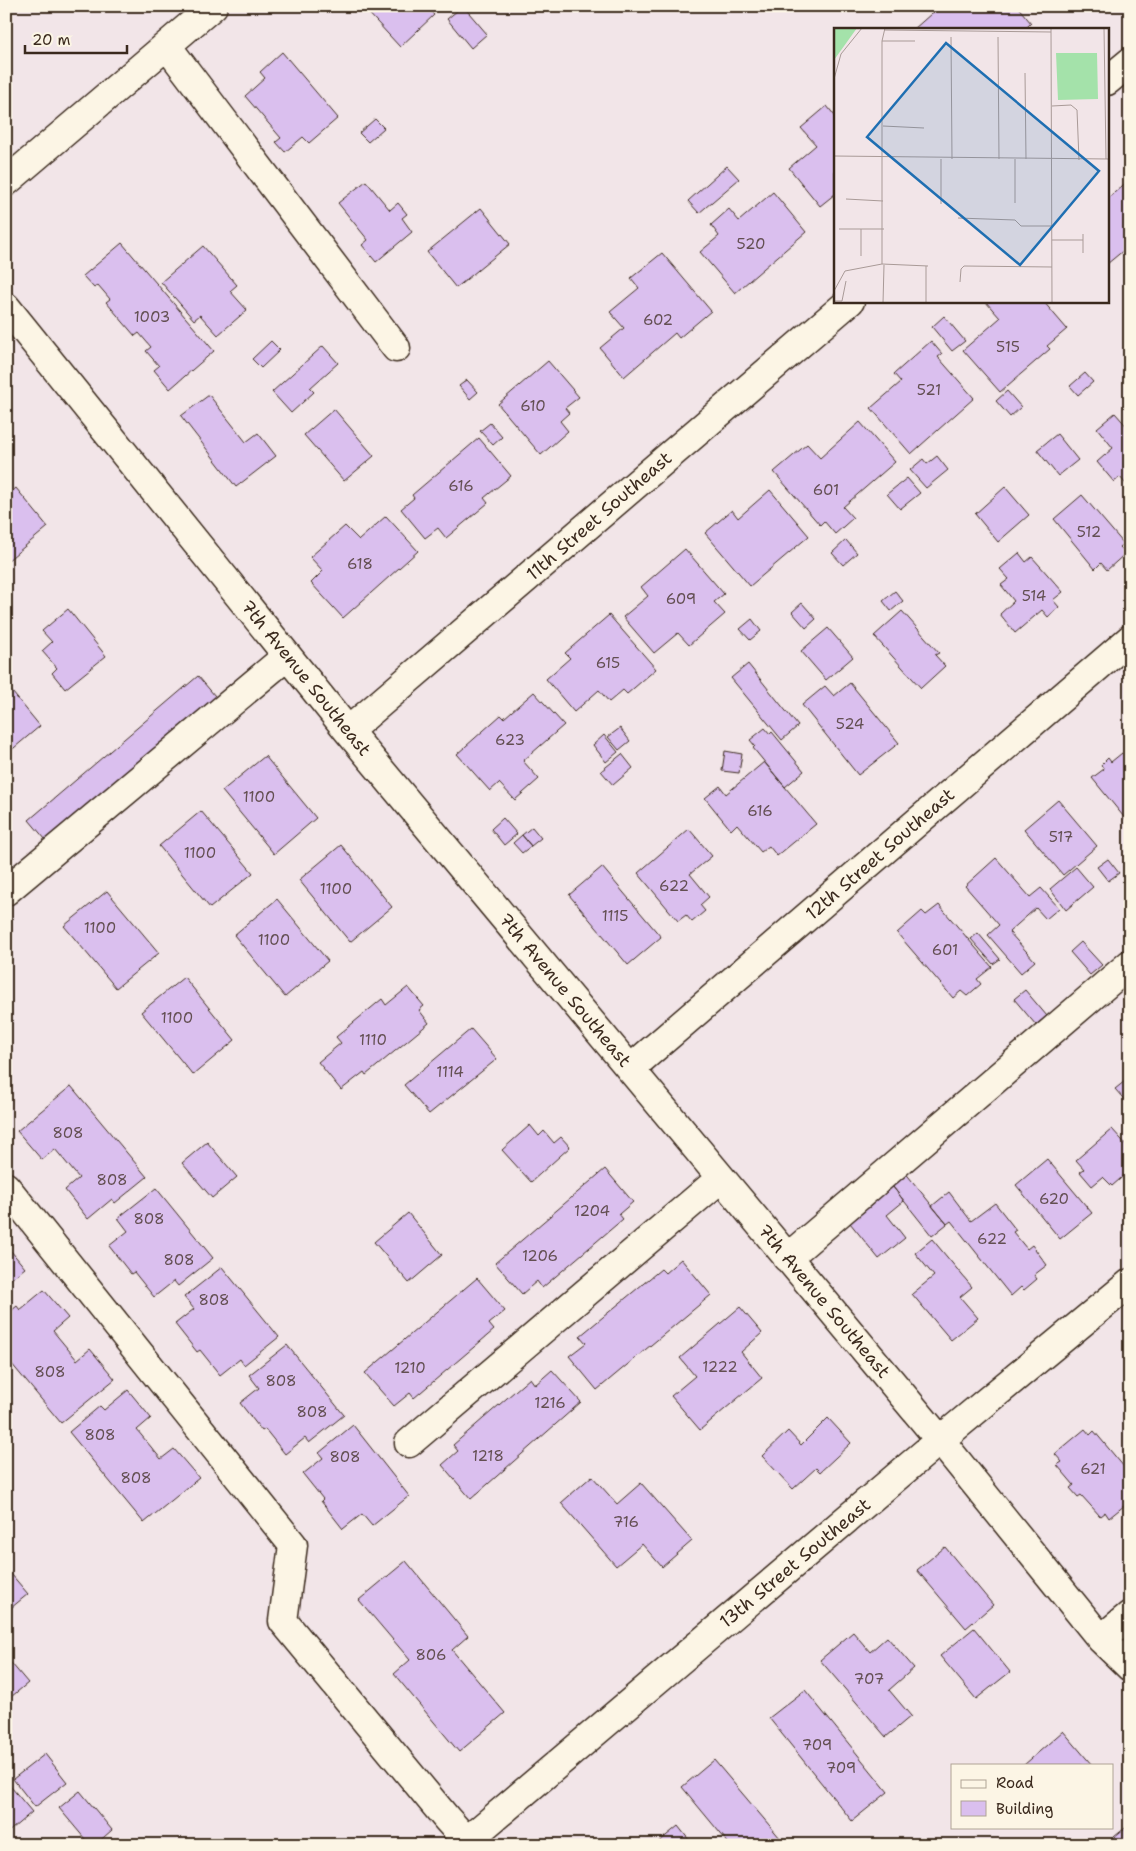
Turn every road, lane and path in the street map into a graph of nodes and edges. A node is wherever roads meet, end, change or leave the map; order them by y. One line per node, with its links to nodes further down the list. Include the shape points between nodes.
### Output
1 (213, 6): 2 (street)
2 (167, 46): 5 (street); 8 (street)
3 (1130, 62): 4 (street)
4 (1108, 80)
5 (6, 182)
6 (849, 302): 11 (street, 11th Street Southeast)
7 (6, 308): 10 (street, 7th Avenue Southeast)
8 (396, 348)
9 (1130, 639): 14 (street, 12th Street Southeast)
10 (287, 656): 11 (street, 7th Avenue Southeast); 12 (street)
11 (348, 731): 14 (street, 7th Avenue Southeast)
12 (6, 890)
13 (1130, 964): 17 (street)
14 (630, 1069): 15 (street, 7th Avenue Southeast)
15 (721, 1178): 17 (street, 7th Avenue Southeast); 20 (street)
16 (6, 1187): 24 (street, via 293,1545 283,1621)
17 (788, 1258): 19 (street, 7th Avenue Southeast)
18 (1130, 1283): 19 (street, 13th Street Southeast)
19 (940, 1440): 22 (street, 7th Avenue Southeast); 24 (street, 13th Street Southeast)
20 (409, 1443)
21 (1130, 1614): 22 (street)
22 (1101, 1639): 23 (street, 7th Avenue Southeast)
23 (1130, 1666)
24 (465, 1843)

